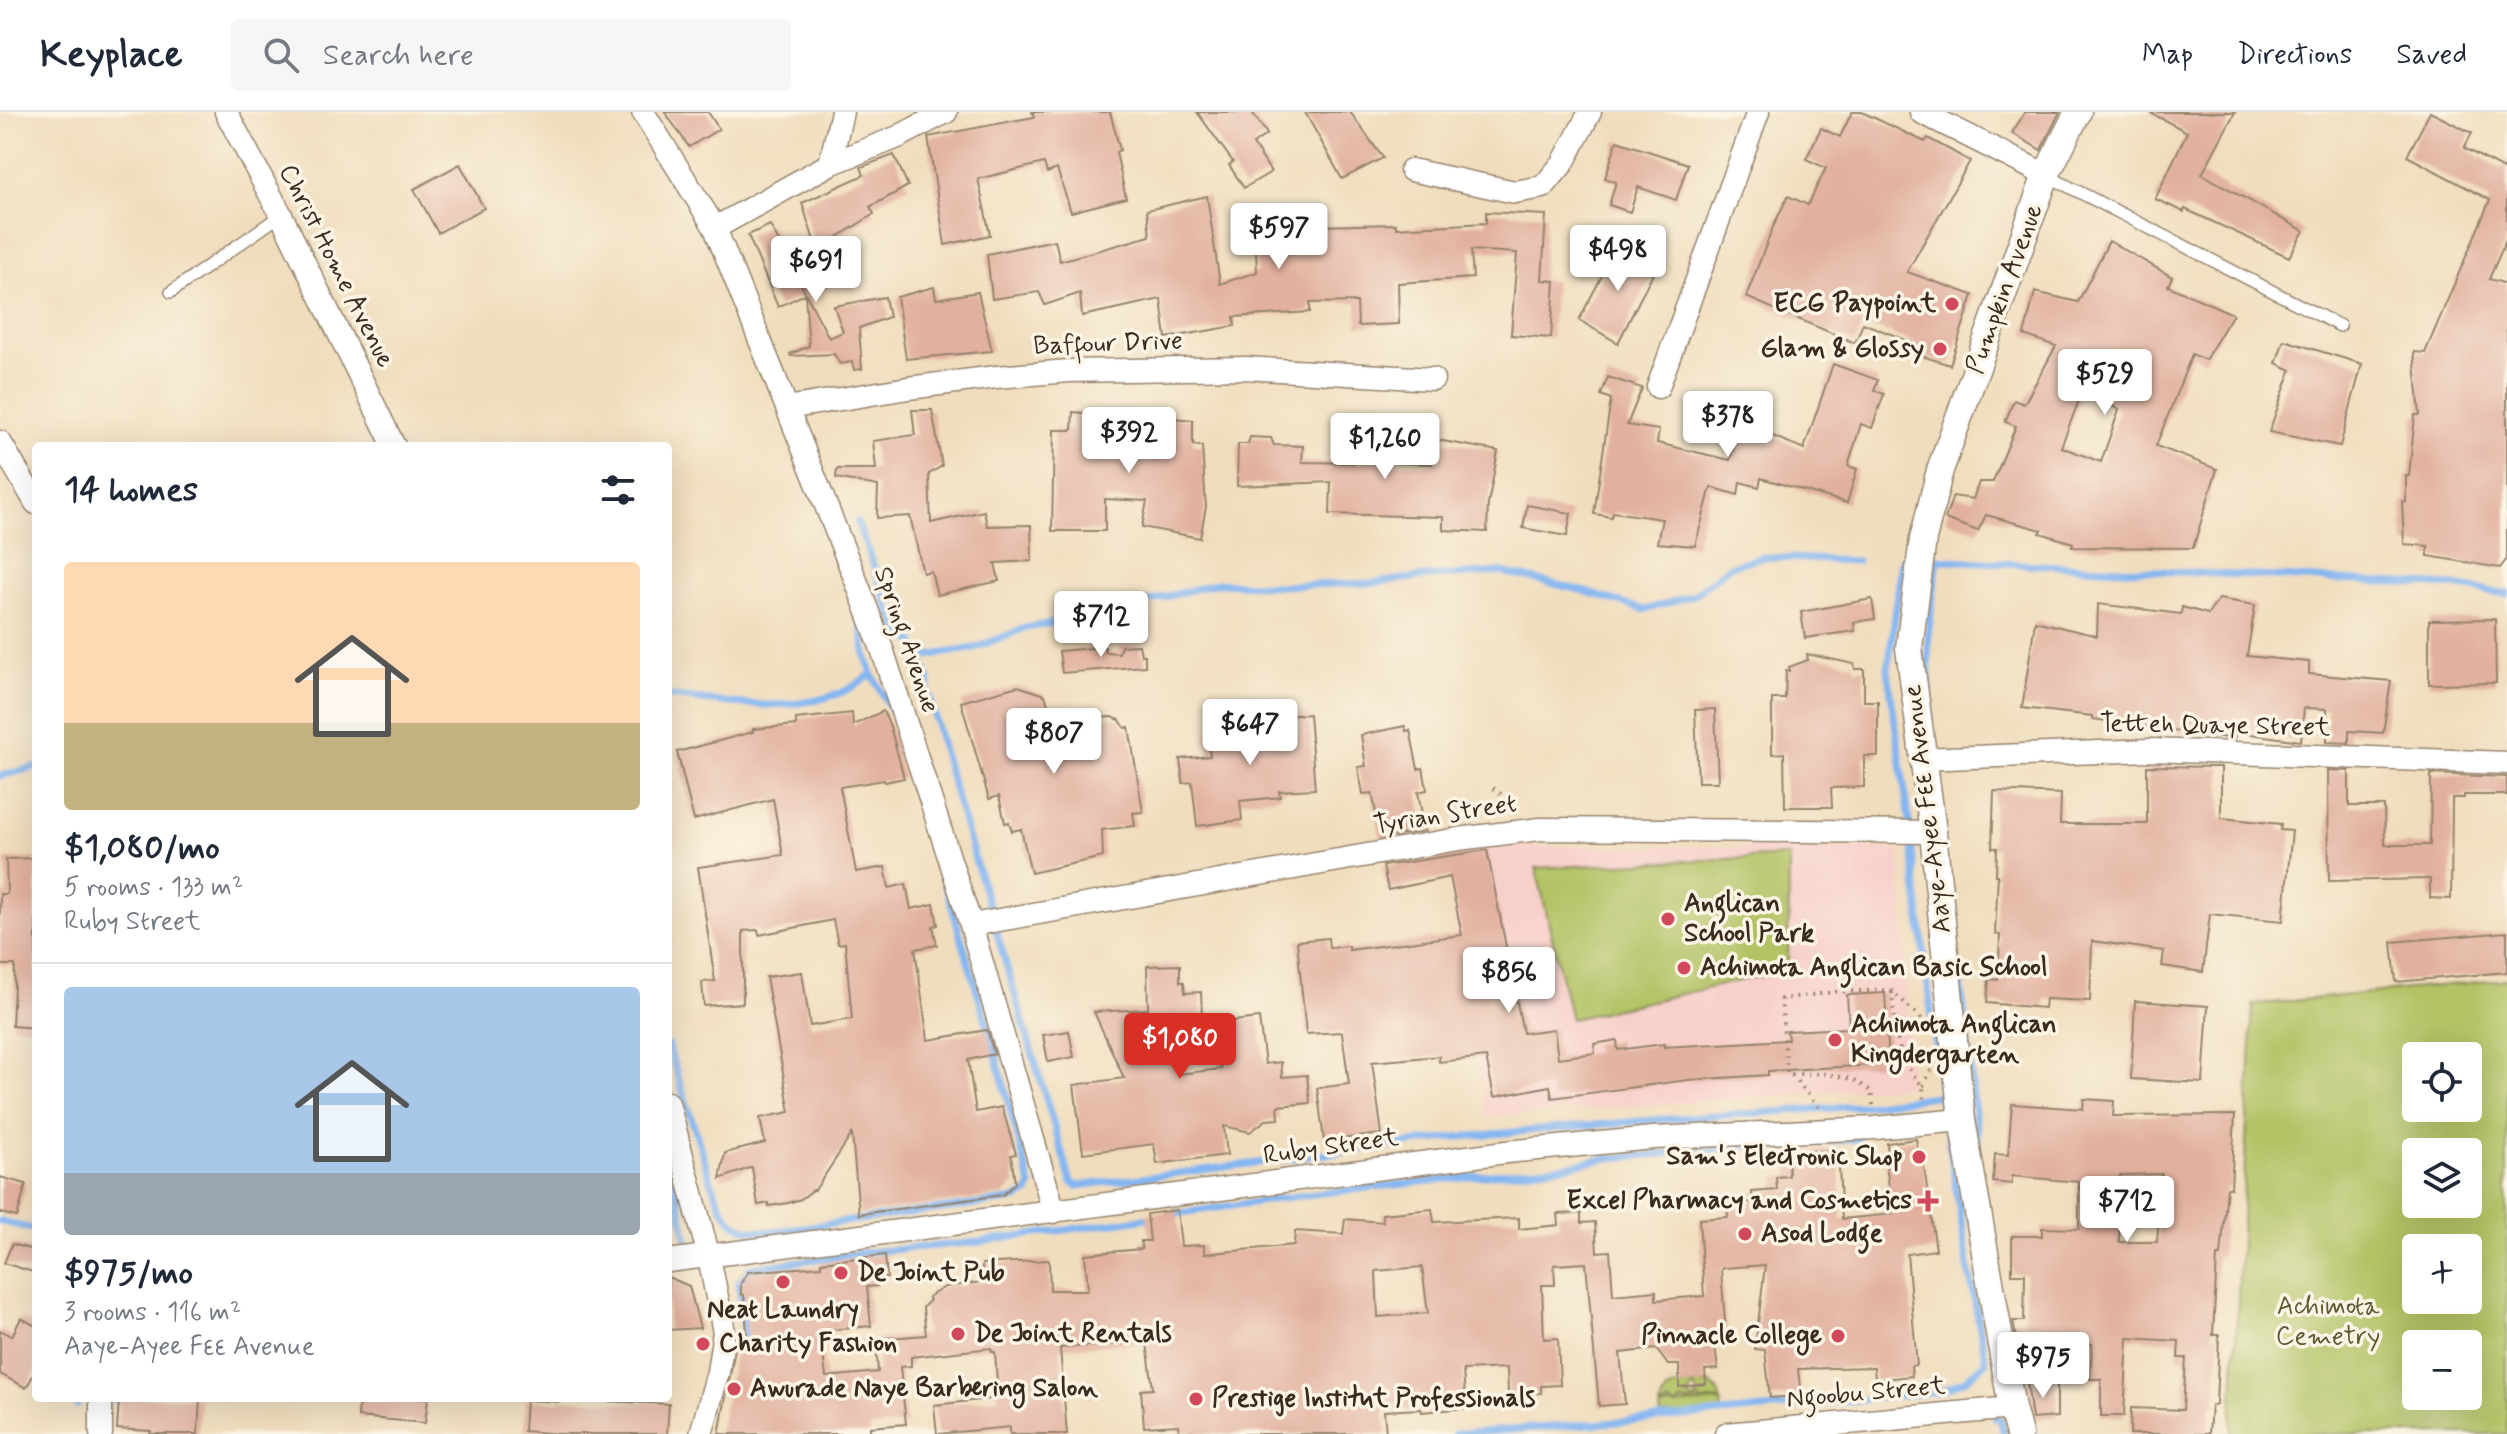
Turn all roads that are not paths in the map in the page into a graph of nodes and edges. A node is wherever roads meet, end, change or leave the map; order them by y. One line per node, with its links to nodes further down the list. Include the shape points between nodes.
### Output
1 (226, 112): 12 (street, Christ Home Avenue)
2 (643, 112): 13 (street, Spring Avenue)
3 (842, 112): 9 (street)
4 (946, 112): 9 (street)
5 (1590, 112): 10 (street, via 1563,163 1543,187 1515,192)
6 (1758, 112): 17 (street)
7 (1921, 112): 11 (street)
8 (2078, 112): 11 (street, Pumpkin Avenue)
9 (830, 164): 13 (street)
10 (1411, 170)
11 (2046, 175): 15 (lane); 21 (street, Pumpkin Avenue)
12 (281, 215): 14 (lane); 20 (street, Christ Home Avenue)
13 (715, 228): 18 (street, Spring Avenue)
14 (171, 292)
15 (2340, 326)
16 (1433, 379): 18 (street, Baffour Drive, via 1245,368 1069,371 908,388)
17 (1658, 387)
18 (787, 408): 26 (street, Spring Avenue, via 883,652)
19 (0, 442): 22 (street)
20 (392, 442)
21 (1940, 470): 23 (street, Aaye-Ayee Fɛɛ Avenue, via 1923,539 1909,648)
22 (32, 496)
23 (1922, 759): 24 (street, Tetteh Quaye Street, via 2150,750); 25 (street, Aaye-Ayee Fɛɛ Avenue)
24 (2507, 763)
25 (1933, 832): 26 (street, Tyrian Street, via 1540,829); 28 (street, Aaye-Ayee Fɛɛ Avenue)
26 (971, 925): 29 (street, Spring Avenue)
27 (672, 1118): 30 (street)
28 (1962, 1120): 29 (street, Ruby Street, via 1506,1152); 33 (street, Aaye-Ayee Fɛɛ Avenue)
29 (1054, 1212): 30 (street, Ruby Street)
30 (709, 1257): 31 (street, Ruby Street); 35 (street, via 724,1332)
31 (672, 1261)
32 (101, 1402): 34 (street)
33 (2012, 1408): 36 (street, Ngoobu Street); 37 (street, Aaye-Ayee Fɛɛ Avenue)
34 (101, 1434)
35 (701, 1434)
36 (1734, 1434)
37 (2019, 1434)

